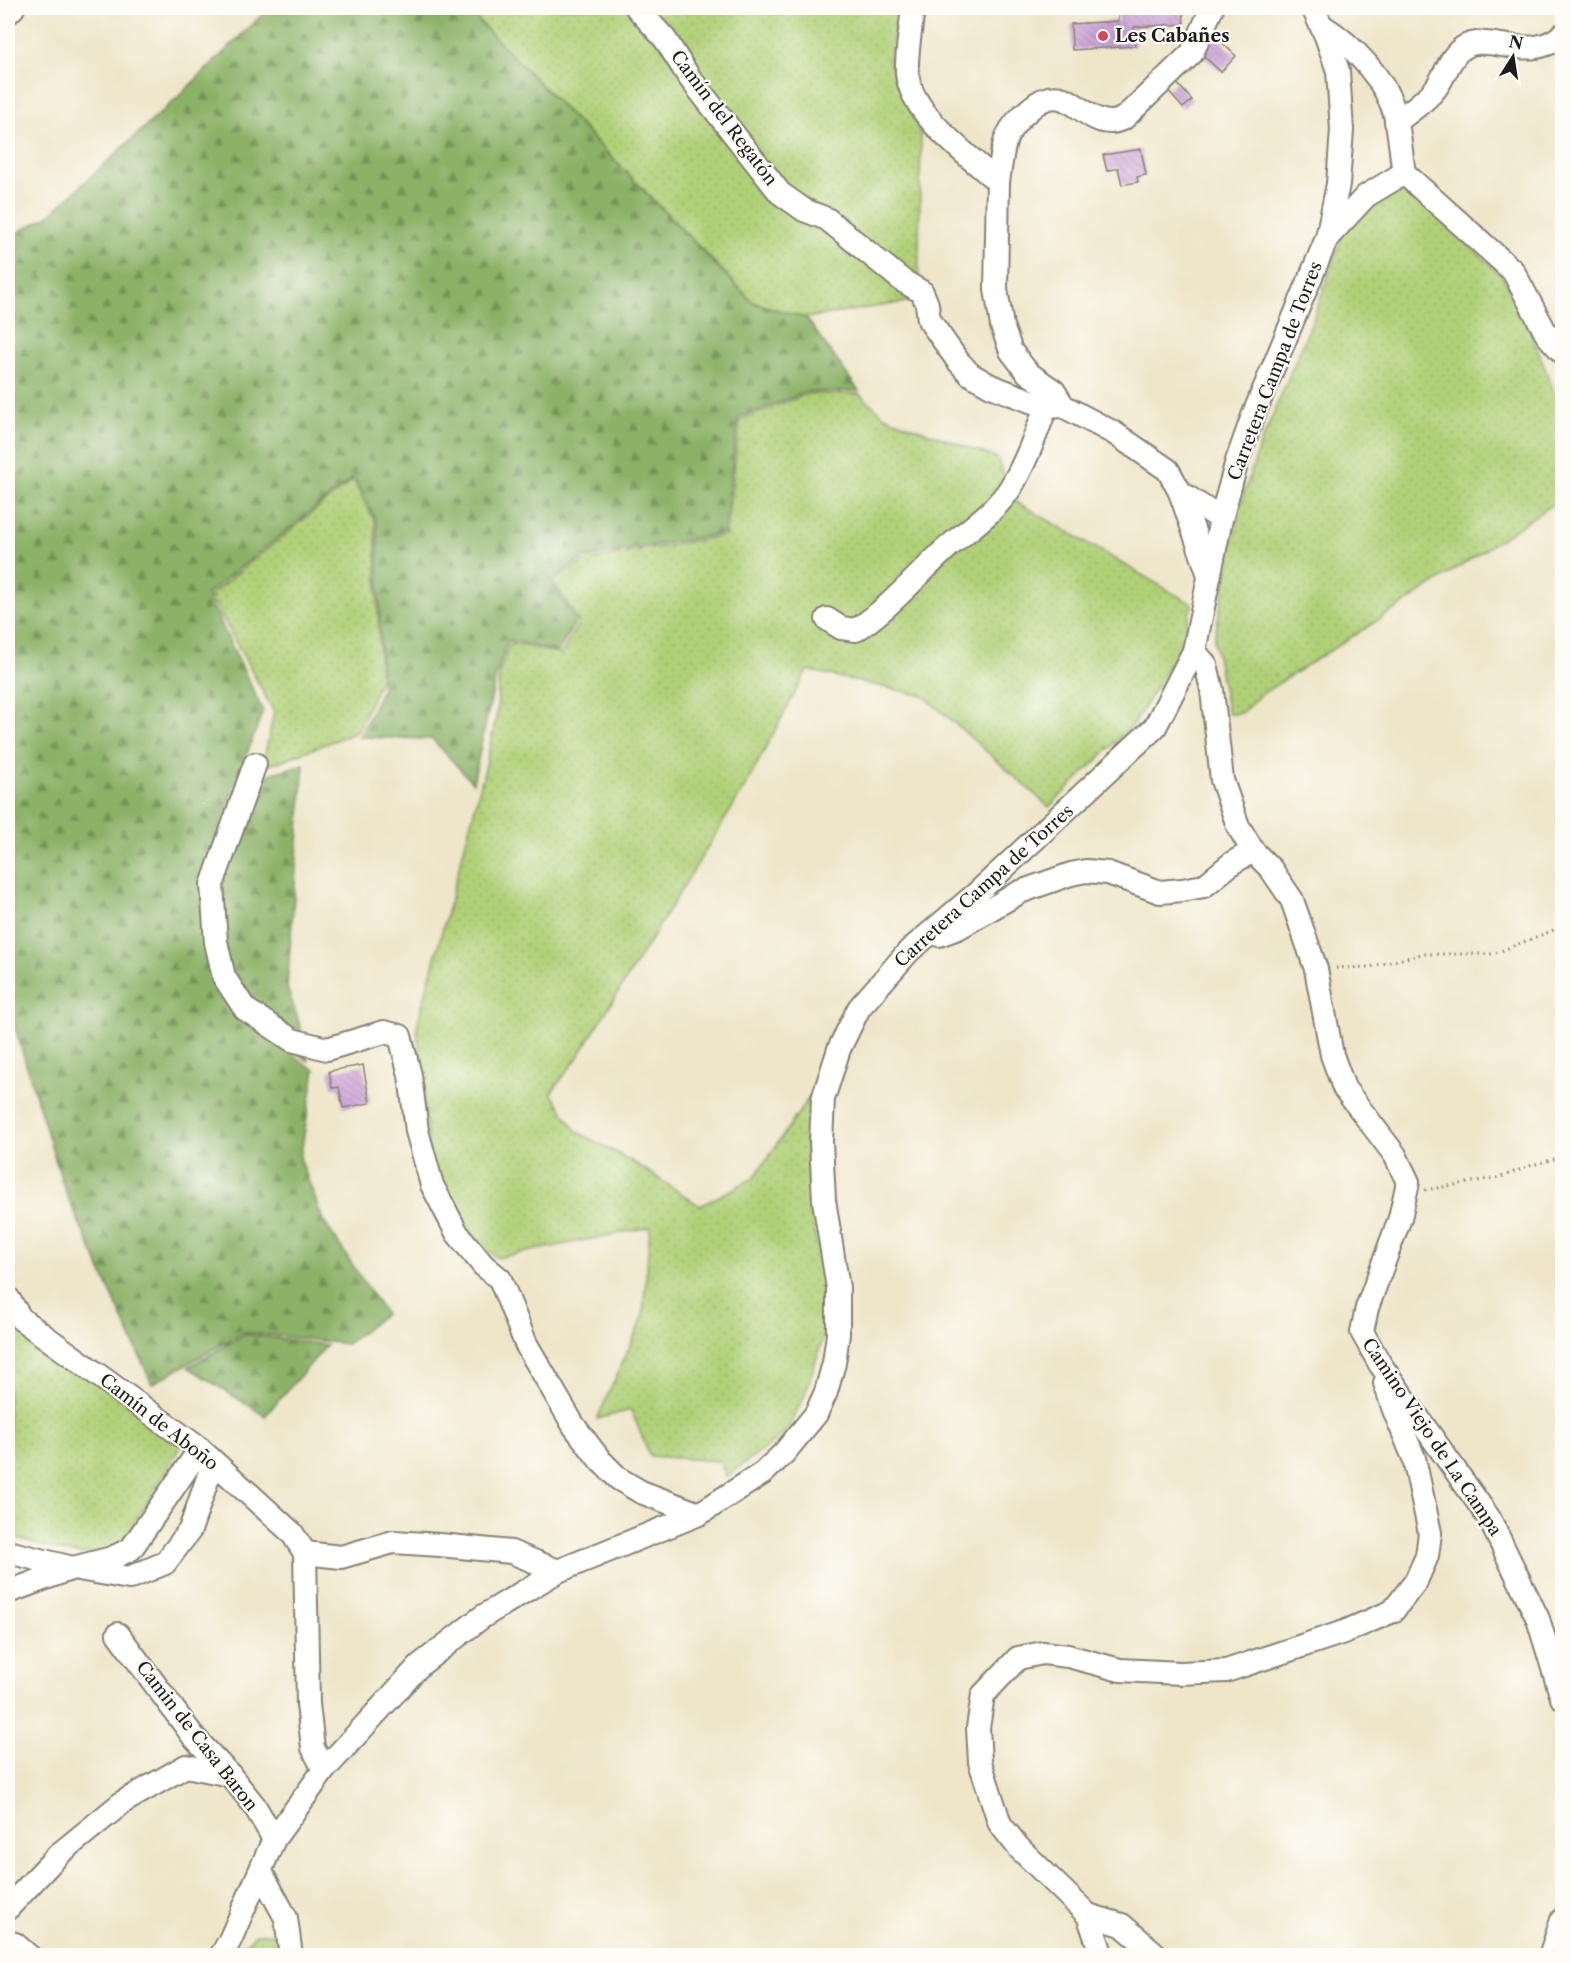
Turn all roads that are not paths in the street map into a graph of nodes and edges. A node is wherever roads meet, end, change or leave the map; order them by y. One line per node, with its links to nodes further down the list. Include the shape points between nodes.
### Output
1 (13, 8): 5 (street)
2 (637, 8): 13 (street, Camín del Regatón, via 665,39 689,77 780,193 804,210 827,219 922,292 929,320 970,374 991,386)
3 (913, 8): 10 (street, via 907,74 920,108)
4 (1212, 8): 10 (street, via 1192,53 1124,118 1113,123 1102,121 1065,100 1053,96 1040,100 1016,121 1006,137)
5 (8, 13)
6 (1317, 16): 8 (street, via 1363,59 1381,84); 11 (street, Carretera Campa de Torres, via 1338,71 1342,130 1338,184)
7 (1563, 35): 8 (street, via 1555,41 1521,49 1477,43 1463,47 1437,87)
8 (1396, 122): 9 (street)
9 (1404, 173): 11 (street, via 1366,196); 12 (street, via 1513,272 1547,335)
10 (998, 182): 13 (street, via 996,289 1002,326 1011,351 1028,373 1054,390)
11 (1327, 238): 15 (street, Carretera Campa de Torres, via 1253,416)
12 (1563, 352)
13 (1055, 407): 14 (street, Camín del Regatón, via 1114,433 1168,470); 17 (street, via 1010,488 985,517 886,608 856,630)
14 (1180, 492): 15 (street); 16 (street)
15 (1221, 519): 16 (street, Carretera Campa de Torres)
16 (1209, 575): 18 (street, Carretera Campa de Torres)
17 (827, 620)
18 (1194, 651): 20 (street, Camino Viejo de La Campa, via 1206,665 1212,690 1222,780 1238,826); 21 (street, Carretera Campa de Torres, via 1155,727)
19 (255, 764): 25 (street, via 212,885 216,942 224,977 245,1009 292,1040 327,1049 384,1032 400,1036 417,1131 432,1185 457,1233 500,1279 526,1344 574,1426 620,1479 641,1492)
20 (1253, 851): 21 (street, via 1203,886 1182,890 1160,892 1108,873 1071,874 1020,892 958,928); 23 (street, Camino Viejo de La Campa, via 1292,900 1316,969 1332,1055 1344,1088 1395,1155 1408,1182 1362,1332)
21 (919, 943): 25 (street, Carretera Campa de Torres, via 860,1008 839,1049 823,1099 824,1200 838,1288 838,1334 826,1392 816,1414 784,1453 763,1473)
22 (8, 1298): 24 (street, Camín de Aboño, via 21,1318)
23 (1380, 1364): 32 (street, Camino Viejo de La Campa, via 1489,1518 1538,1619); 38 (street, via 1414,1458 1430,1533 1428,1556 1416,1581 1393,1611 1344,1632 1226,1671 1120,1670 1043,1653 1018,1658 983,1695 978,1728 980,1762 1000,1824)
24 (207, 1456): 27 (street, Camín de Aboño, via 292,1533); 28 (street, via 131,1549); 28 (street, via 190,1530 165,1563 129,1578)
25 (699, 1514): 29 (street, Carretera Campa de Torres)
26 (8, 1552): 28 (street)
27 (305, 1553): 29 (street, via 340,1557 393,1542 440,1545 511,1552); 33 (street, via 308,1704 313,1748)
28 (73, 1568): 30 (street)
29 (558, 1571): 33 (street, Carretera Campa de Torres, via 482,1617 420,1665)
30 (8, 1592)
31 (118, 1634): 34 (street, Camin de Casa Baron, via 193,1736)
32 (1563, 1698)
33 (324, 1770): 35 (street, Carretera Campa de Torres)
34 (230, 1775): 35 (street, Camin de Casa Baron); 37 (street, via 186,1766 123,1802 58,1855)
35 (274, 1839): 36 (street, Carretera Campa de Torres)
36 (261, 1872): 42 (street, Carretera Campa de Torres); 43 (street, via 286,1918)
37 (8, 1908)
38 (1088, 1916): 44 (street); 45 (street, via 1122,1925)
39 (1563, 1920): 46 (street)
40 (8, 1942): 41 (street)
41 (29, 1956)
42 (221, 1956)
43 (291, 1956)
44 (1102, 1956)
45 (1158, 1956)
46 (1550, 1956)

